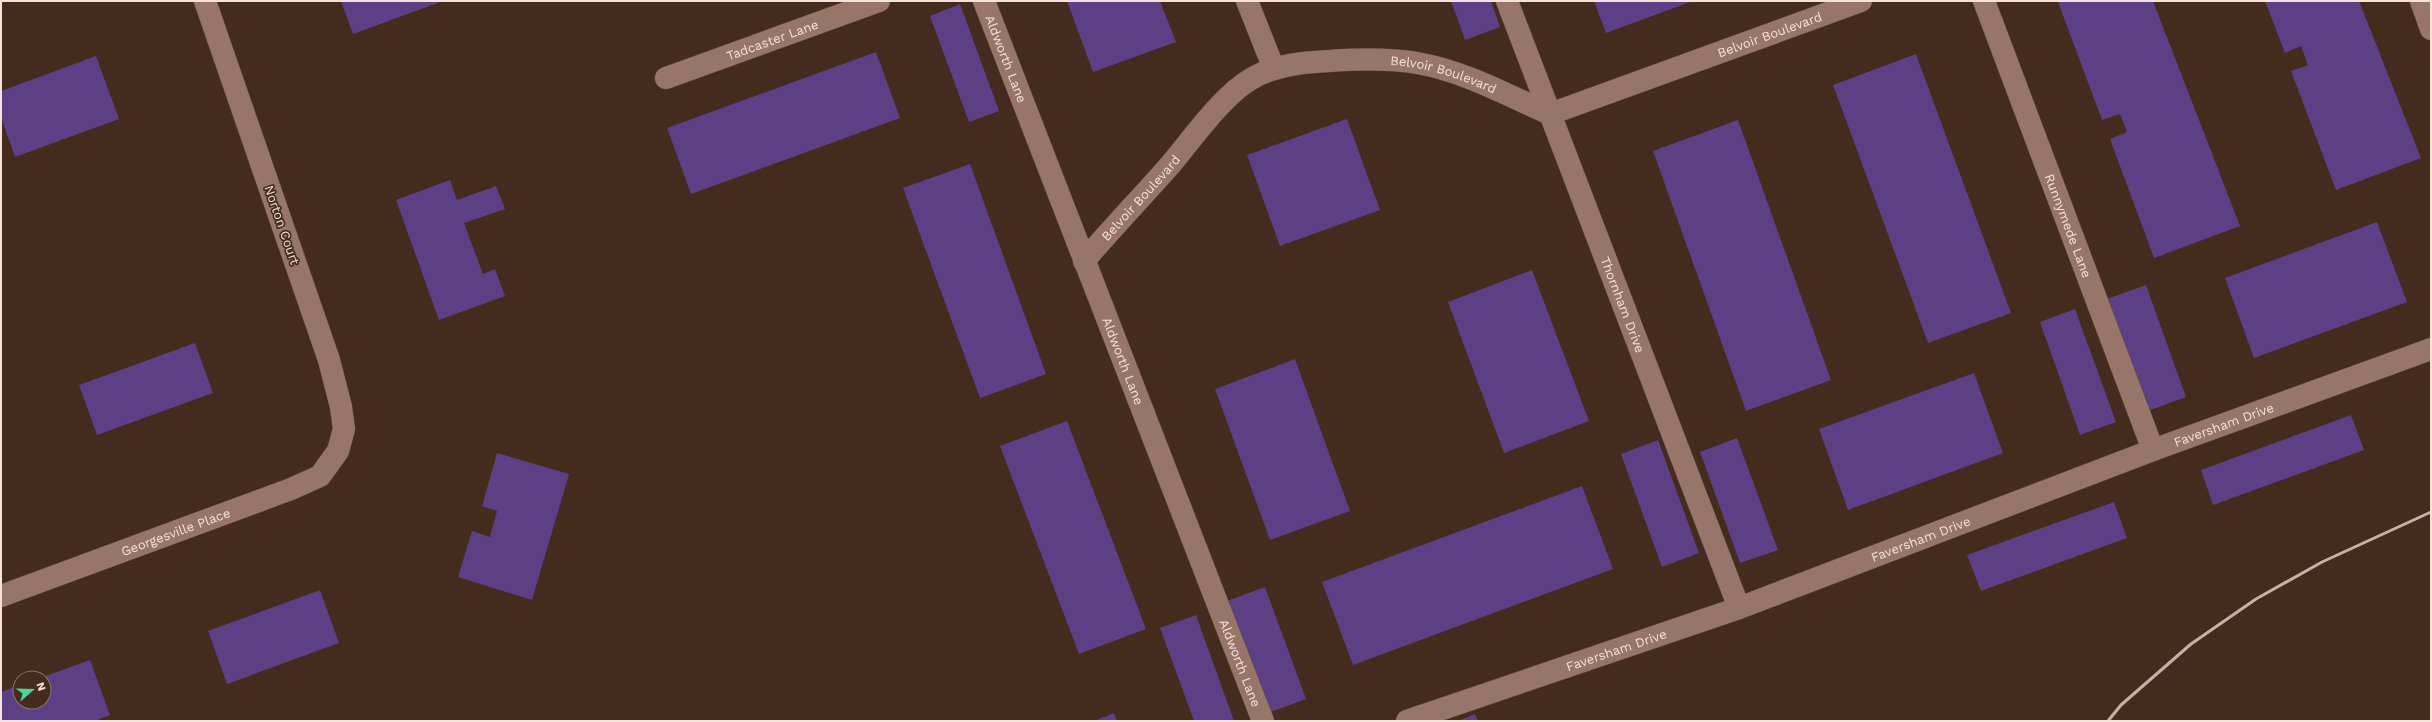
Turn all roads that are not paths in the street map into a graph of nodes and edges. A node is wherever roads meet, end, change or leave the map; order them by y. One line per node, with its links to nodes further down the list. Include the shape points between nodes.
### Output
1 (204, 1): 16 (street, Norton Court, via 329,360 344,429)
2 (879, 1): 11 (street, Tadcaster Lane)
3 (984, 1): 13 (street, Aldworth Lane)
4 (1247, 1): 10 (street)
5 (1507, 1): 12 (street, Thornham Drive)
6 (1861, 1): 12 (street, Belvoir Boulevard)
7 (1984, 1): 15 (street, Runnymede Lane)
8 (2421, 1): 9 (street)
9 (2431, 29)
10 (1274, 69): 12 (street, Belvoir Boulevard, via 1308,62 1368,59 1418,63 1470,78); 13 (street, Belvoir Boulevard, via 1251,78 1232,93)
11 (666, 78)
12 (1550, 114): 18 (street, Thornham Drive)
13 (1084, 261): 19 (street, Aldworth Lane)
14 (2431, 348): 15 (street, Faversham Drive)
15 (2153, 450): 18 (street, Faversham Drive)
16 (338, 451): 17 (street, Georgesville Place, via 320,476 291,489)
17 (1, 596)
18 (1738, 608): 20 (street, Faversham Drive)
19 (1263, 721)
20 (1407, 721)

